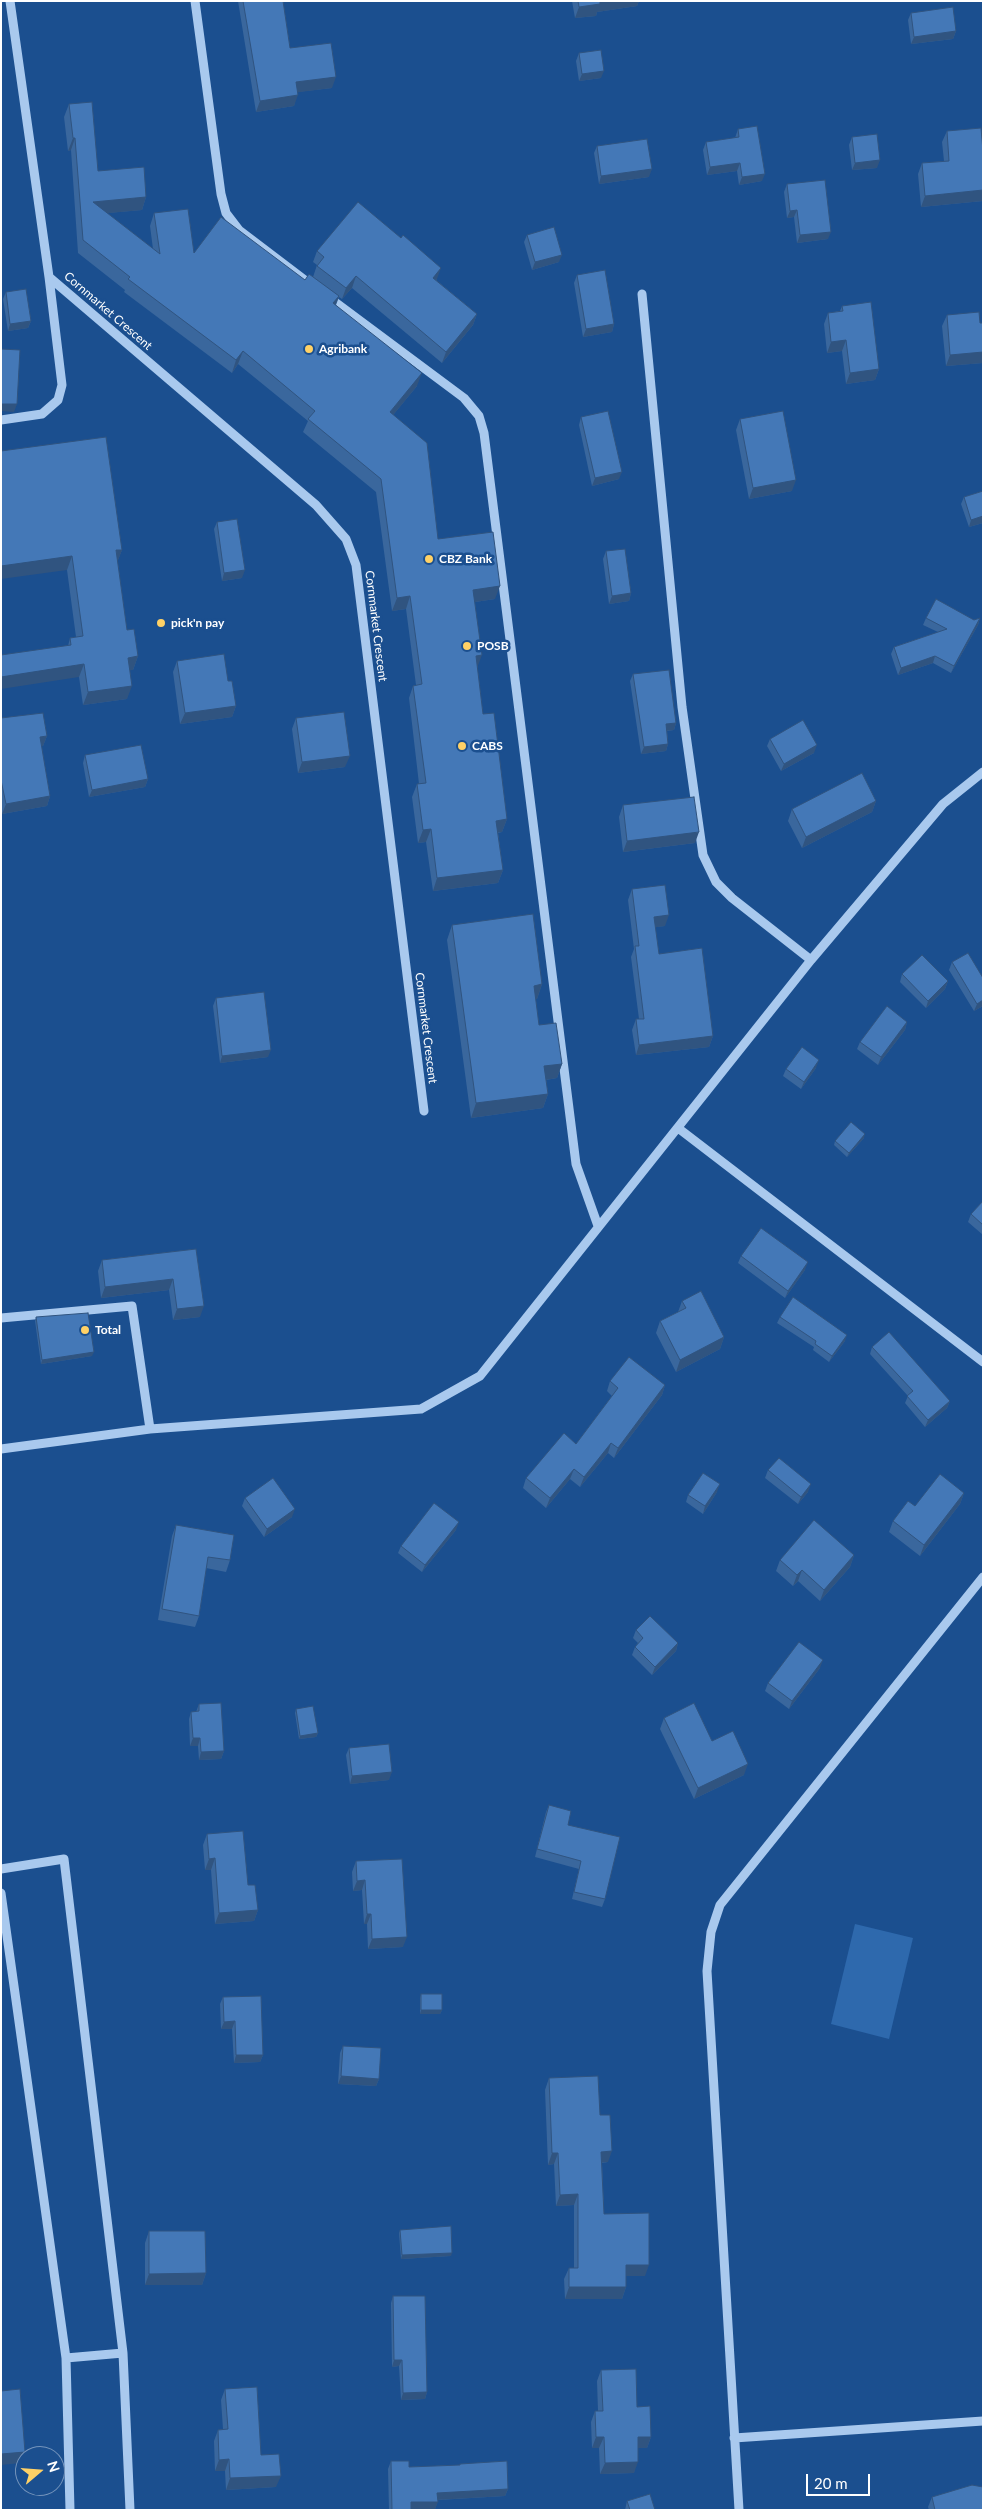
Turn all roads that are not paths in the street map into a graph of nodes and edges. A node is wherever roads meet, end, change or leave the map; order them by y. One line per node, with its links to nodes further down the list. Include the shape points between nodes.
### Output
1 (10, 1): 3 (street, Cornmarket Crescent)
2 (195, 1): 10 (street, via 226,212 239,230 464,398 479,416 484,434 576,1164)
3 (49, 277): 5 (street, Cornmarket Crescent, via 62,385 58,400 42,414); 8 (street, Cornmarket Crescent, via 316,505 346,539 356,565)
4 (642, 294): 7 (street, via 682,707 703,855 716,882 732,898)
5 (1, 420)
6 (983, 772): 7 (street, via 943,804)
7 (811, 960): 9 (street)
8 (424, 1111)
9 (678, 1128): 10 (street); 12 (street)
10 (598, 1226): 13 (street, via 480,1376 421,1410)
11 (1, 1318): 13 (street, via 132,1306)
12 (983, 1362)
13 (150, 1429): 14 (street)
14 (1, 1448)
15 (983, 1577): 21 (street, via 720,1905 711,1932 707,1971)
16 (1, 1869): 18 (street, via 64,1858)
17 (1, 1893): 19 (street)
18 (123, 2353): 19 (street); 23 (street)
19 (66, 2358): 22 (street)
20 (983, 2422): 21 (street)
21 (734, 2438): 24 (street)
22 (70, 2510)
23 (130, 2510)
24 (738, 2510)

